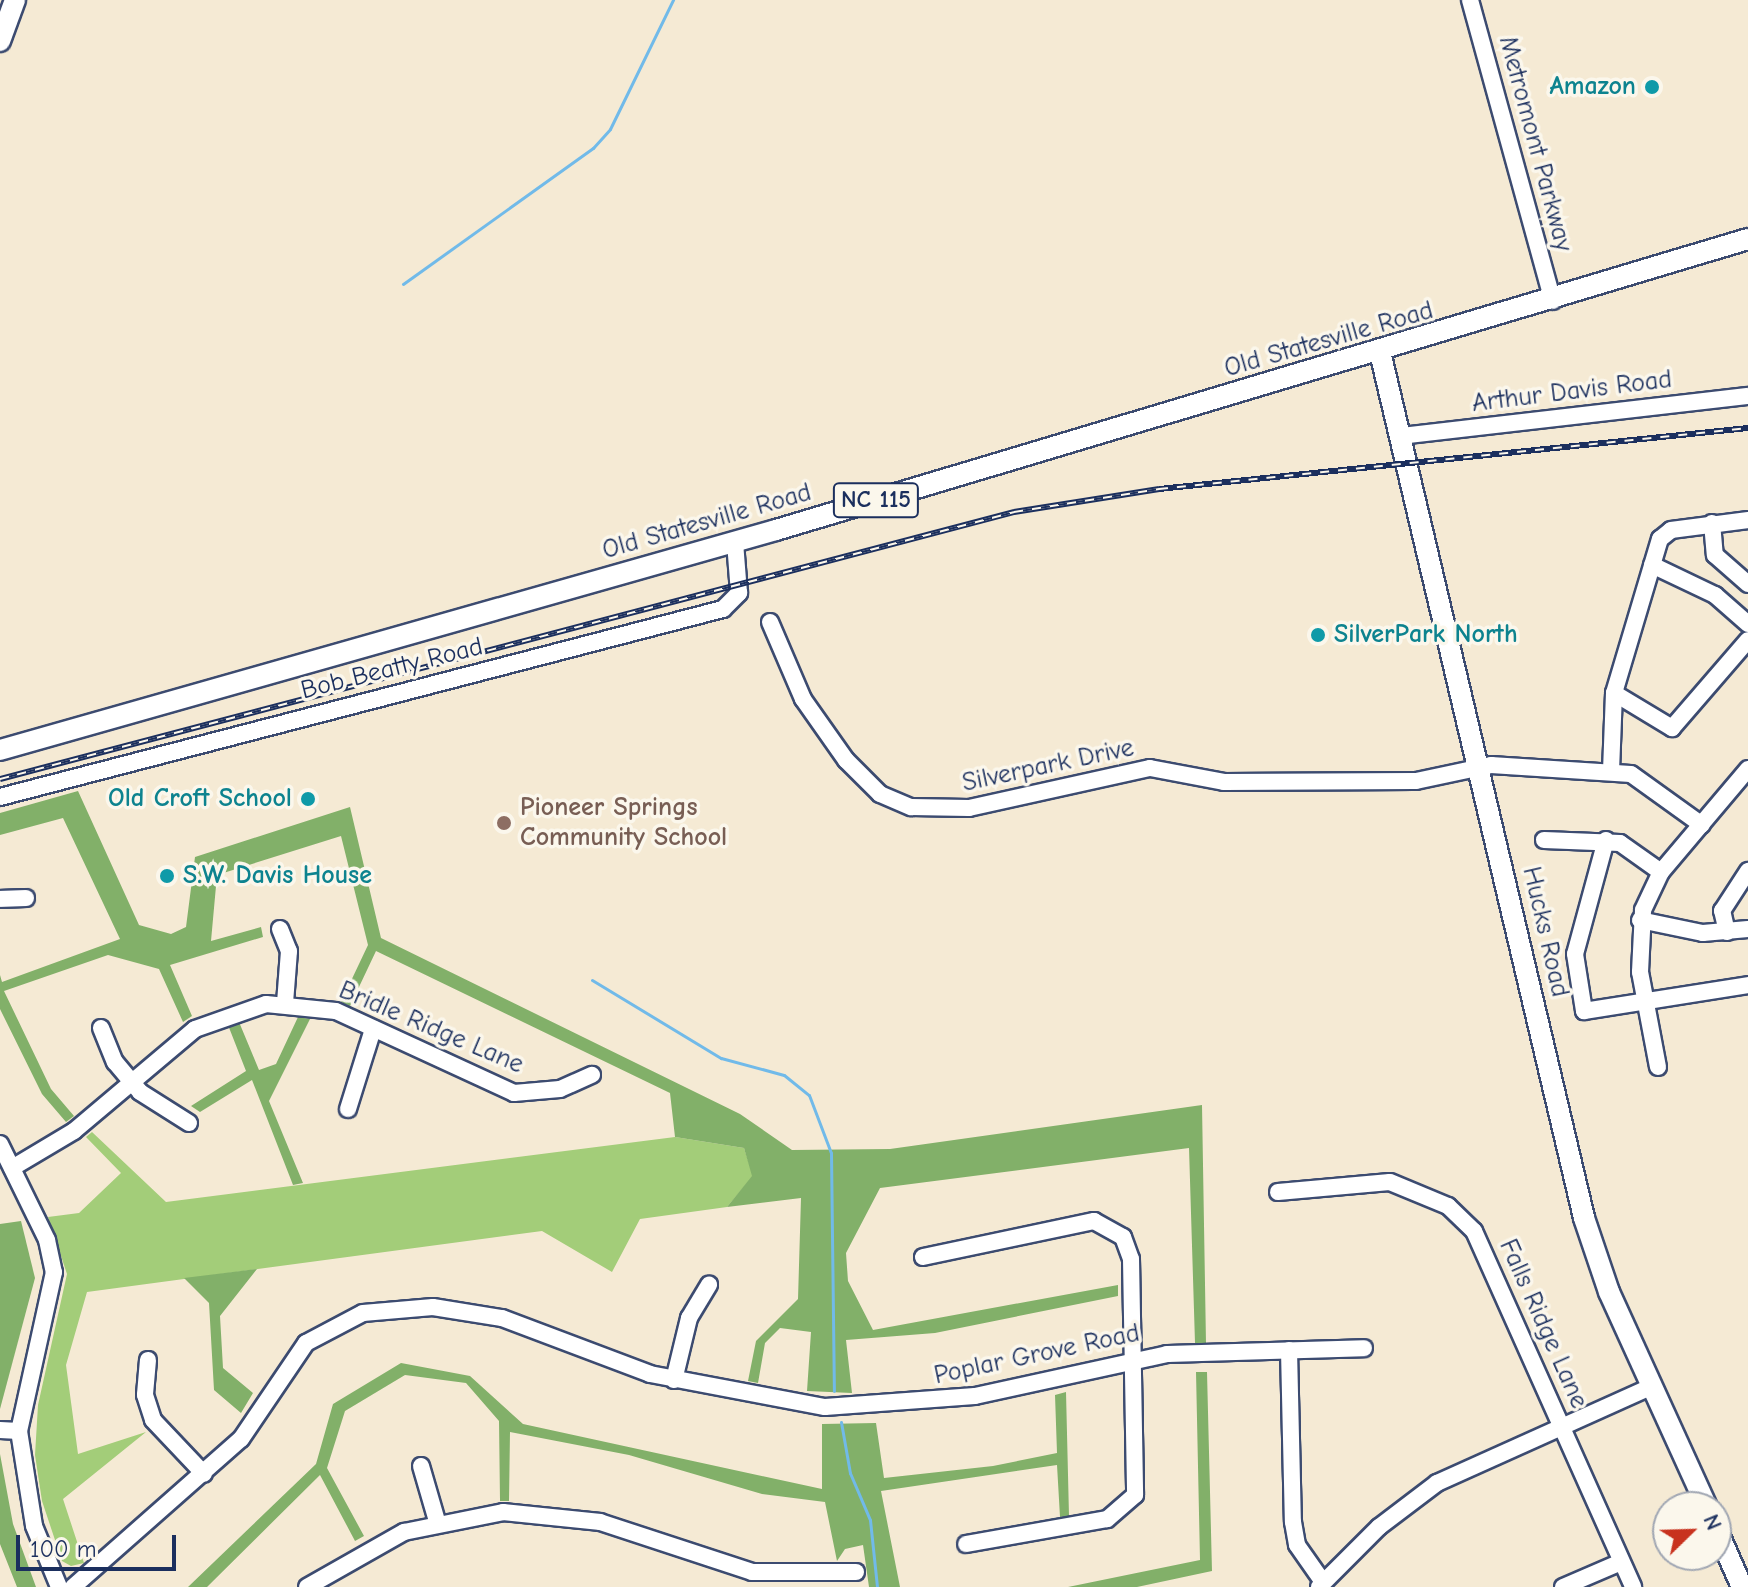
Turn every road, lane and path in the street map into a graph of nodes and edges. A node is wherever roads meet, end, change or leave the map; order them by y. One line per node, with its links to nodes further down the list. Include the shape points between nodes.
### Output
1 (15, 0): 3 (main road)
2 (1470, 0): 5 (street, Metromont Parkway)
3 (0, 41)
4 (1748, 239): 5 (main road, Old Statesville Road / NC 115)
5 (1553, 301): 6 (main road, Old Statesville Road / NC 115)
6 (1380, 352): 8 (main road, Hucks Road); 11 (main road, Old Statesville Road / NC 115)
7 (1748, 396): 8 (street, Arthur Davis Road)
8 (1401, 436): 19 (main road, Hucks Road)
9 (1748, 520): 10 (street)
10 (1712, 523): 12 (street, via 1664,533); 13 (street, via 1715,555)
11 (735, 542): 18 (main road, Old Statesville Road / NC 115); 22 (street, Bob Beatty Road, via 739,593 723,609)
12 (1652, 565): 15 (street, via 1715,595); 17 (street)
13 (1748, 584)
14 (770, 622): 19 (street, Silverpark Drive, via 803,699 846,760 880,794 936,812 1150,768 1224,782 1416,781)
15 (1748, 624)
16 (1748, 640): 17 (street, via 1672,728)
17 (1614, 693): 21 (street)
18 (0, 750)
19 (1480, 767): 21 (street, Silverpark Drive); 54 (main road, Hucks Road, via 1584,1218)
20 (1748, 769): 23 (street)
21 (1611, 771): 23 (street, Silverpark Drive, via 1642,778)
22 (0, 797)
23 (1702, 825): 27 (street)
24 (1544, 840): 25 (street)
25 (1606, 840): 27 (street); 36 (street, via 1581,917 1575,976 1590,1015)
26 (1748, 871): 33 (street, via 1722,911)
27 (1661, 872): 30 (street)
28 (26, 898): 29 (street)
29 (0, 899)
30 (1640, 920): 33 (street); 36 (street)
31 (280, 929): 35 (street, via 289,951)
32 (1748, 929): 33 (street)
33 (1727, 932)
34 (1748, 985): 36 (street)
35 (285, 1003): 38 (street, Bridle Ridge Lane, via 336,1011); 41 (street, Bridle Ridge Lane, via 213,1019)
36 (1645, 1004): 39 (street)
37 (101, 1028): 41 (street)
38 (373, 1029): 40 (street, Bridle Ridge Lane, via 514,1093 560,1089); 42 (street)
39 (1658, 1067)
40 (592, 1075)
41 (131, 1082): 43 (street, via 164,1114); 45 (street, Bridle Ridge Lane, via 74,1131)
42 (348, 1109)
43 (189, 1123)
44 (0, 1144): 45 (street)
45 (12, 1168): 57 (street, via 54,1272)
46 (1278, 1192): 55 (street, Falls Ridge Lane, via 1375,1181 1448,1206 1487,1251)
47 (923, 1257): 51 (street, via 1108,1223 1131,1259)
48 (709, 1285): 53 (street, via 689,1318)
49 (1364, 1348): 50 (street, Poplar Grove Road)
50 (1289, 1350): 51 (street, Poplar Grove Road); 66 (street, via 1293,1522 1297,1545)
51 (1133, 1359): 53 (street, Poplar Grove Road, via 1006,1391 873,1407 784,1402); 62 (street, via 1138,1476 1126,1509 1107,1519)
52 (148, 1360): 59 (street, via 145,1395 153,1420)
53 (674, 1380): 59 (street, Poplar Grove Road, via 502,1318 433,1307 363,1313 306,1343 258,1417)
54 (1653, 1386): 55 (street); 60 (main road, Hucks Road)
55 (1562, 1424): 63 (street, Falls Ridge Lane); 66 (street, via 1437,1483)
56 (0, 1430): 57 (street)
57 (19, 1431): 67 (street, via 31,1515)
58 (421, 1466): 61 (street)
59 (204, 1474): 68 (street, Poplar Grove Road)
60 (1700, 1491)
61 (437, 1521): 65 (street, via 561,1514 752,1572); 69 (street, via 383,1540)
62 (966, 1544)
63 (1621, 1562): 70 (street); 71 (street, Falls Ridge Lane)
64 (1732, 1564): 72 (main road)
65 (856, 1572)
66 (1321, 1584)
67 (59, 1587)
68 (73, 1587)
69 (307, 1587)
70 (1563, 1587)
71 (1633, 1587)
72 (1742, 1587)

